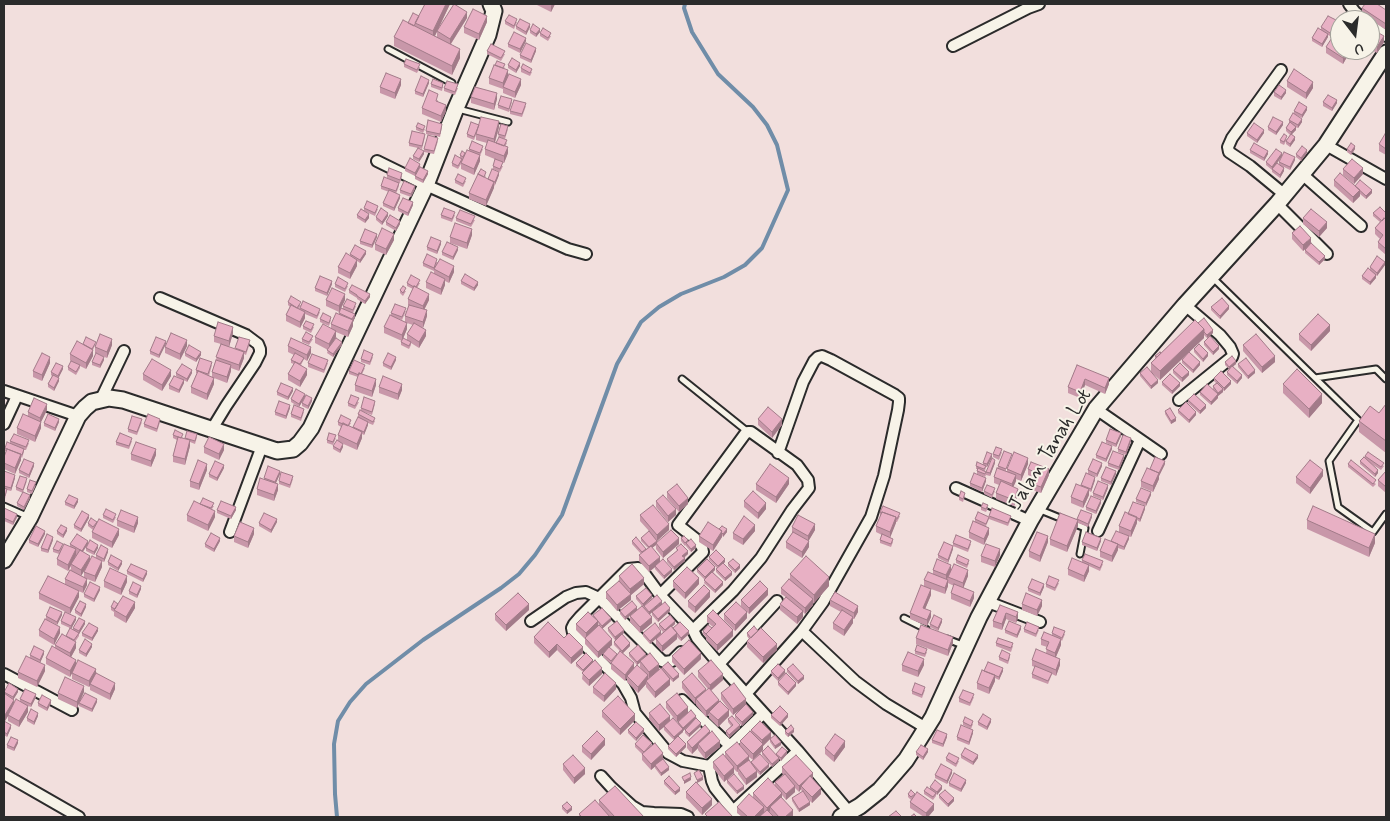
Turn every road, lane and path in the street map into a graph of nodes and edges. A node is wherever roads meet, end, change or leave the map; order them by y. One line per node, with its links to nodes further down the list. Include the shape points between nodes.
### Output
1 (491, 4): 7 (main road, via 494,10 491,24)
2 (1039, 4): 3 (street)
3 (953, 46)
4 (388, 50): 7 (lane)
5 (1386, 56): 10 (main road, Jalan Tanah Lot)
6 (1281, 70): 15 (street, via 1228,147 1229,152 1250,166)
7 (464, 89): 8 (main road)
8 (456, 108): 9 (lane); 14 (main road)
9 (508, 122)
10 (1326, 145): 12 (main road, Jalan Tanah Lot); 13 (street)
11 (377, 161): 14 (street)
12 (1302, 174): 15 (main road, Jalan Tanah Lot); 16 (street)
13 (1386, 179)
14 (426, 185): 17 (street, via 568,249); 36 (main road, via 311,428 300,444 293,448 277,450)
15 (1281, 200): 18 (street); 19 (main road, Jalan Tanah Lot)
16 (1362, 226)
17 (586, 254)
18 (1327, 254)
19 (1212, 276): 21 (main road, Jalan Tanah Lot); 24 (lane)
20 (160, 298): 33 (street, via 246,335 260,348 255,363)
21 (1186, 304): 29 (street, via 1220,335 1233,354); 30 (main road, Jalan Tanah Lot)
22 (124, 351): 28 (street)
23 (682, 378): 34 (lane)
24 (1315, 378): 25 (lane, via 1376,369); 41 (lane, via 1358,420 1329,461 1338,507 1373,532)
25 (1386, 379)
26 (4, 391): 27 (street)
27 (17, 396): 31 (street); 32 (street)
28 (101, 399): 31 (main road, via 88,405); 33 (main road, via 122,400)
29 (1179, 400)
30 (1096, 409): 35 (street); 42 (main road, Jalan Tanah Lot)
31 (78, 416): 43 (main road)
32 (4, 424)
33 (212, 428): 36 (main road)
34 (748, 432): 37 (street); 48 (street, via 678,525 696,540 703,552)
35 (1140, 440): 38 (street); 44 (street)
36 (262, 446): 45 (street)
37 (778, 453): 55 (street, via 803,382 818,356 831,360 898,398 884,476 871,517 823,602); 57 (street, via 797,466 808,480 809,488 761,558)
38 (1161, 454)
39 (956, 488): 42 (street)
40 (4, 506): 43 (lane)
41 (1386, 514)
42 (1034, 515): 46 (lane, via 1086,528); 51 (main road, Jalan Tanah Lot)
43 (30, 517): 47 (main road)
44 (1098, 531)
45 (230, 532)
46 (1080, 554)
47 (4, 560)
48 (660, 595): 49 (street, via 638,568 628,569); 57 (street)
49 (599, 598): 53 (street, via 586,592 576,592); 57 (street, via 662,661 672,661); 69 (street, via 574,624 573,633 624,684 635,713 668,753 684,762)
50 (777, 601): 60 (street)
51 (988, 602): 54 (street); 59 (main road, Jalan Tanah Lot)
52 (904, 618): 56 (lane)
53 (531, 621)
54 (1040, 622)
55 (802, 630): 62 (street); 66 (street, via 855,681)
56 (930, 630)
57 (695, 634): 60 (street)
58 (939, 635): 59 (lane)
59 (965, 647): 66 (main road, Jalan Tanah Lot)
60 (719, 664): 62 (street)
61 (4, 674): 64 (street)
62 (746, 694): 65 (street)
63 (682, 700): 67 (street)
64 (72, 710)
65 (763, 714): 67 (street); 68 (street)
66 (926, 728): 73 (main road, Jalan Tanah Lot, via 906,760 880,790)
67 (730, 746): 69 (street)
68 (798, 751): 72 (street); 73 (street)
69 (709, 766): 72 (street, via 715,788)
70 (4, 774): 74 (street)
71 (601, 776): 75 (street, via 642,812)
72 (736, 814)
73 (846, 815)
74 (79, 817)
75 (688, 817)

